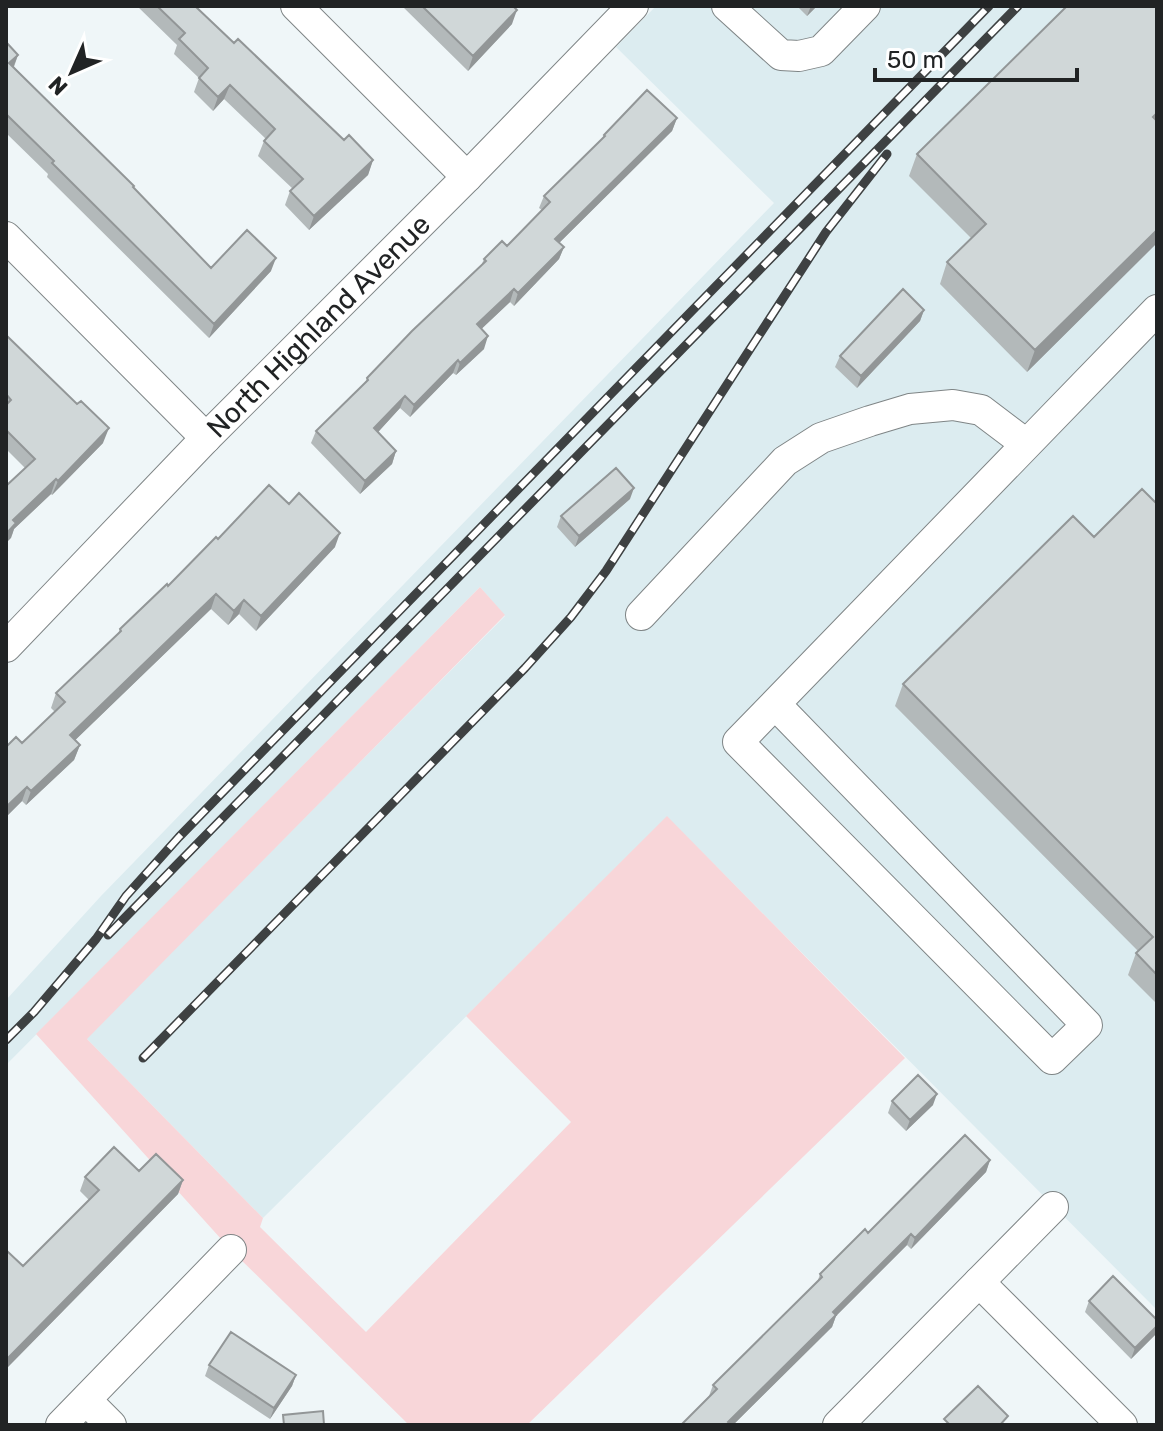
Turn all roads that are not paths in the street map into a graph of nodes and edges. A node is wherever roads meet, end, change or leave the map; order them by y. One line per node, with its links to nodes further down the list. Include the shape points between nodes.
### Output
1 (296, 6): 5 (street)
2 (633, 6): 5 (street, North Highland Avenue)
3 (727, 6): 4 (street, via 781,55 799,56 821,51)
4 (865, 6)
5 (467, 177): 8 (street, North Highland Avenue)
6 (6, 237): 8 (street)
7 (1157, 310): 9 (street)
8 (206, 438): 11 (street, North Highland Avenue)
9 (1016, 454): 10 (street, via 981,410 953,405 910,409 821,438 785,461); 12 (street)
10 (641, 615)
11 (6, 647)
12 (775, 704): 12 (street, via 738,742 1052,1059 1087,1025)
13 (1053, 1207): 15 (street)
14 (231, 1250): 16 (street)
15 (979, 1282): 19 (street); 20 (street)
16 (86, 1400): 17 (street); 18 (street)
17 (61, 1425)
18 (111, 1425)
19 (838, 1425)
20 (1122, 1425)

